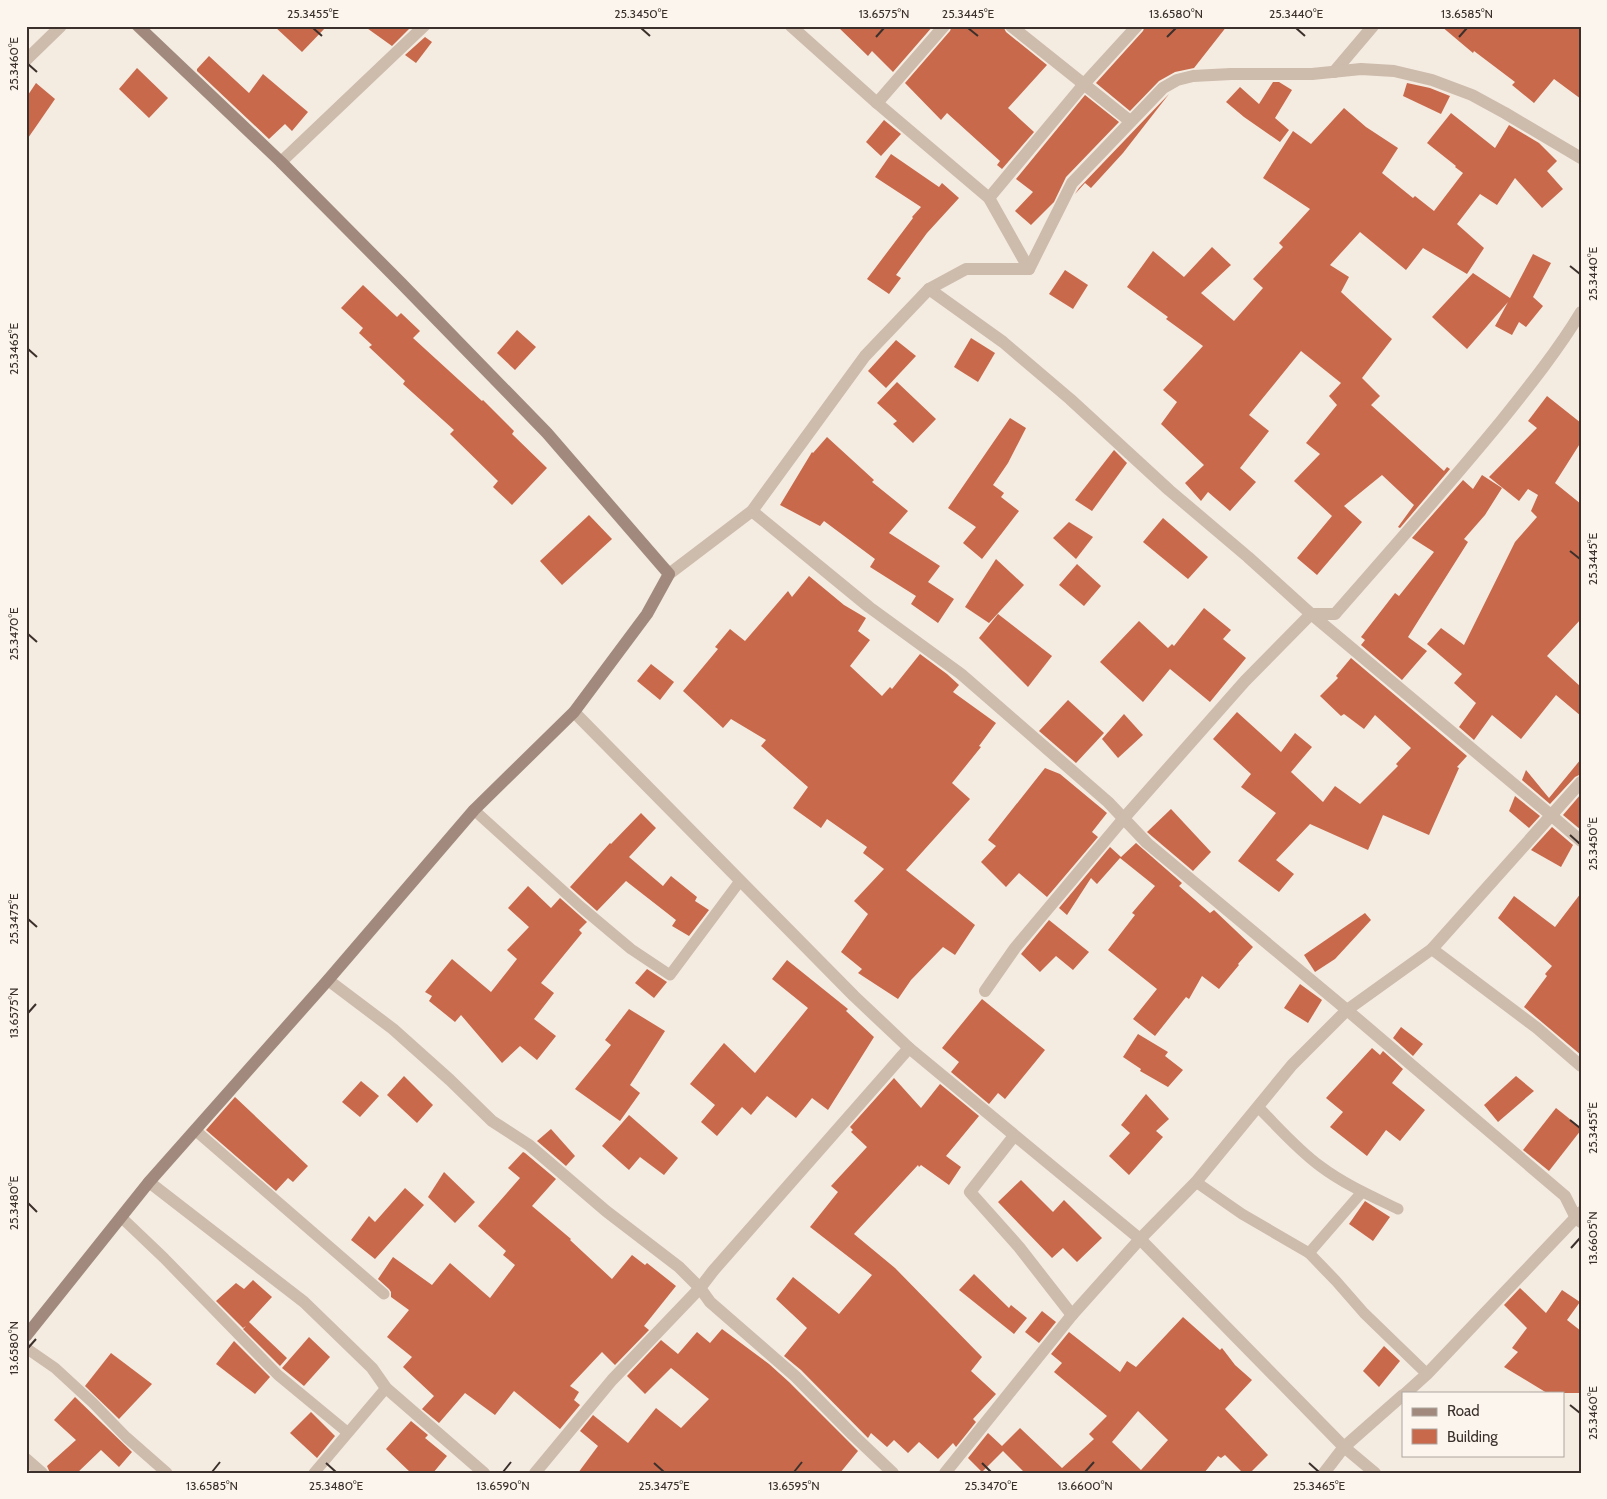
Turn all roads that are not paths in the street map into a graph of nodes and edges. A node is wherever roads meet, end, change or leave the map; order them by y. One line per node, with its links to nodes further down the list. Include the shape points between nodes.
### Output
1 (61, 26): 9 (street)
2 (138, 26): 15 (street)
3 (424, 26): 15 (street)
4 (791, 26): 12 (street)
5 (944, 26): 12 (street)
6 (1011, 26): 11 (street)
7 (1136, 26): 11 (street)
8 (1373, 26): 10 (street)
9 (26, 60)
10 (1334, 72): 13 (street, via 1193,76 1162,88); 14 (street, via 1361,69 1394,71 1432,80 1472,95)
11 (1084, 84): 13 (street); 16 (street)
12 (877, 103): 16 (street)
13 (1130, 121): 17 (street, via 1072,183)
14 (1581, 158)
15 (281, 162): 21 (street, via 547,433)
16 (989, 198): 17 (street)
17 (1030, 269): 18 (street, via 966,269)
18 (929, 289): 20 (street, via 865,356); 22 (street, via 1033,367)
19 (1581, 312): 22 (street, via 1538,374 1470,459 1335,614)
20 (752, 511): 21 (street); 27 (street, via 869,607 961,674)
21 (669, 574): 23 (street, via 647,614)
22 (1311, 614): 26 (street); 27 (street, via 1245,681)
23 (574, 712): 25 (street); 29 (street)
24 (1581, 782): 26 (street)
25 (474, 810): 29 (lane, via 588,913 631,949 670,975); 31 (street)
26 (1552, 816): 28 (street); 30 (street)
27 (1124, 818): 32 (street, via 1015,948); 33 (street, via 1147,843)
28 (1581, 841)
29 (740, 881): 34 (street)
30 (1432, 949): 33 (street); 35 (street, via 1537,1028)
31 (328, 980): 37 (street); 47 (street, via 393,1029 492,1121 528,1145 679,1267)
32 (985, 990)
33 (1346, 1010): 36 (street, via 1292,1065); 44 (street, via 1566,1196)
34 (909, 1048): 38 (street); 47 (street)
35 (1581, 1066)
36 (1258, 1107): 40 (street); 41 (lane, via 1319,1166)
37 (195, 1130): 39 (street); 48 (lane)
38 (1014, 1136): 45 (street); 49 (street, via 970,1192)
39 (148, 1182): 43 (street); 53 (street, via 304,1302 372,1368)
40 (1196, 1182): 45 (street); 46 (lane, via 1242,1214)
41 (1362, 1192): 42 (lane); 46 (lane)
42 (1398, 1209)
43 (121, 1217): 50 (street); 56 (lane, via 278,1375)
44 (1579, 1217): 52 (street)
45 (1140, 1240): 49 (street); 57 (street)
46 (1309, 1253): 52 (lane, via 1364,1313)
47 (700, 1288): 63 (street, via 612,1380); 64 (street, via 710,1302 795,1376)
48 (384, 1294)
49 (1072, 1315): 65 (street)
50 (26, 1336)
51 (26, 1348): 60 (lane, via 55,1368)
52 (1427, 1374): 54 (street)
53 (386, 1388): 56 (lane); 62 (street)
54 (1407, 1392)
55 (1402, 1396): 57 (street)
56 (347, 1432): 61 (lane)
57 (1344, 1447): 66 (street); 67 (street)
58 (26, 1458): 59 (street)
59 (42, 1473)
60 (167, 1473)
61 (314, 1473)
62 (484, 1473)
63 (535, 1473)
64 (893, 1473)
65 (945, 1473)
66 (1324, 1473)
67 (1375, 1473)

